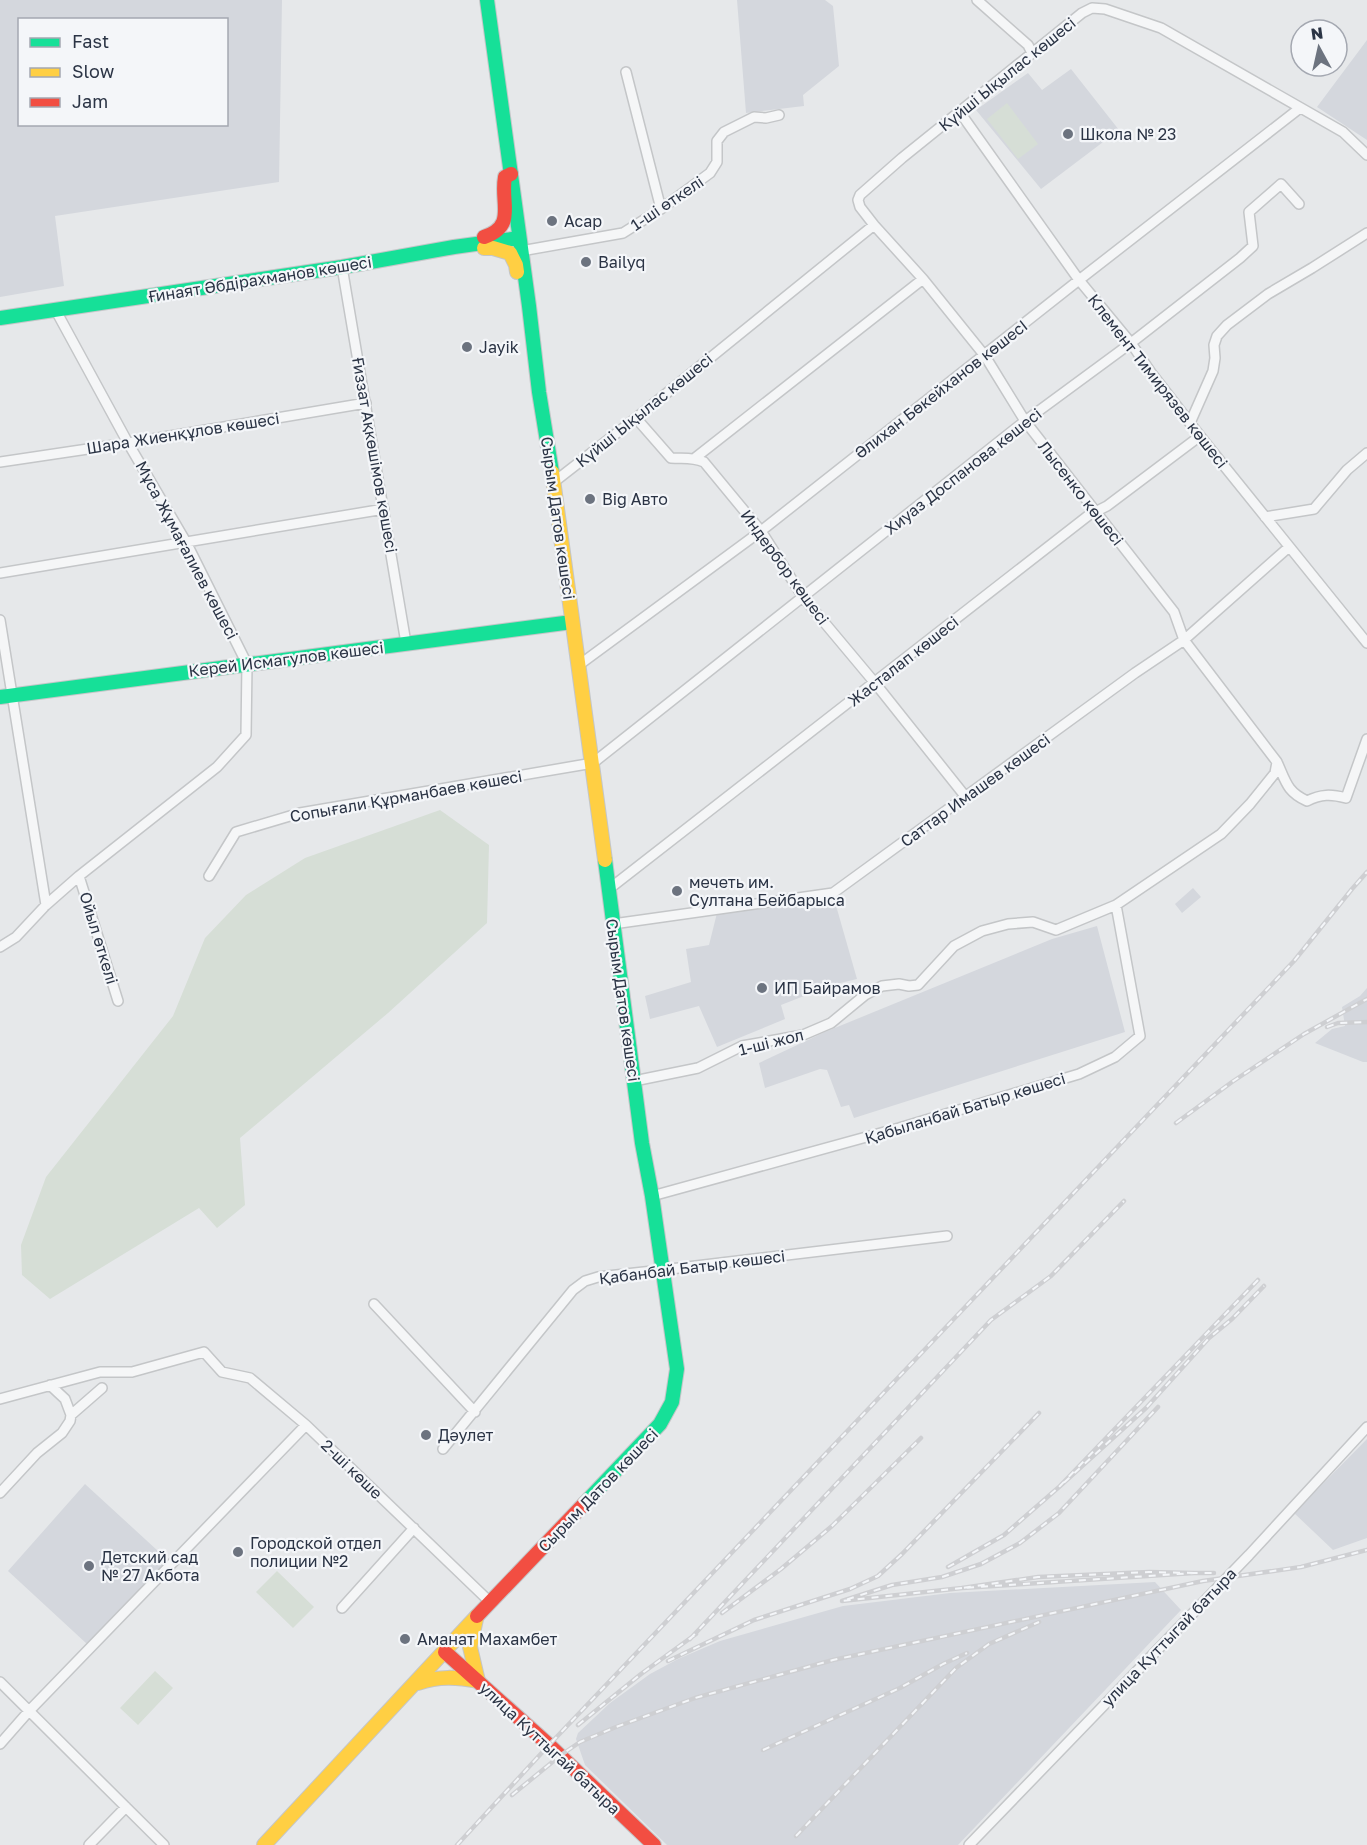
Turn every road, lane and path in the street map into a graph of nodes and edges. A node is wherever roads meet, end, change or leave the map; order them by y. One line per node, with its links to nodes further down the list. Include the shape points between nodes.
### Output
1 (487, 0): 9 (main road, Сырым Датов көшесі)
2 (977, 0): 3 (street)
3 (1032, 53): 5 (street, Күйші Ықылас көшесі, via 1082,13 1092,8 1105,9 1161,28); 6 (street, Күйші Ықылас көшесі)
4 (626, 72): 12 (street)
5 (1300, 108): 8 (street, Күйші Ықылас көшесі, via 1343,132); 19 (street, Әлихан Бөкейханов көшесI)
6 (959, 111): 10 (street, Күйші Ықылас көшесі); 19 (street, Клемент Тимирязев көшесі)
7 (779, 115): 12 (street, 1-ші өткелі, via 754,117 724,132 717,141 717,162 710,173)
8 (1367, 155)
9 (511, 174): 15 (main road, Сырым Датов көшесі); 16 (main road, via 503,182 504,216 498,232)
10 (858, 200): 13 (street, Лысенко көшесі)
11 (1299, 204): 23 (street, Хиуаз Доспанова көшесі, via 1281,184 1261,200 1250,212 1253,246)
12 (661, 209): 15 (street, 1-ші өткелі, via 623,233)
13 (874, 225): 18 (street, Лысенко көшесі); 26 (street, Күйші Ықылас көшесі)
14 (1367, 232): 28 (street, via 1268,294 1227,325 1217,336 1213,371)
15 (520, 244): 16 (main road, Ғинаят Әбдірахманов көшесі); 20 (main road, Сырым Датов көшесі)
16 (454, 247): 17 (main road, Ғинаят Әбдірахманов көшесі); 20 (main road, via 493,248 510,253 516,264 520,294)
17 (342, 267): 21 (main road, Ғинаят Әбдірахманов көшесі); 25 (street, Ғиззат Ақкөшімов көшесi)
18 (923, 279): 24 (street, Лысенко көшесі); 32 (street)
19 (1079, 280): 23 (street, Клемент Тимирязев көшесі); 24 (street, Әлихан Бөкейханов көшесI)
20 (529, 306): 34 (main road, Сырым Датов көшесі)
21 (55, 309): 22 (main road, Ғинаят Әбдірахманов көшесі); 30 (street, Мұса Жұмағалиев көшесі)
22 (0, 318)
23 (1131, 344): 27 (street, Хиуаз Доспанова көшесі); 28 (street, Клемент Тимирязев көшесі)
24 (985, 356): 27 (street, Лысенко көшесі); 38 (street, Әлихан Бөкейханов көшесI)
25 (366, 403): 30 (street, Шара Жиенқұлов көшесі); 35 (street, Ғиззат Ақкөшімов көшесi)
26 (636, 418): 32 (street, via 671,458); 34 (street, Күйші Ықылас көшесі)
27 (1025, 421): 36 (street, Лысенко көшесі); 42 (street, Хиуаз Доспанова көшесі)
28 (1190, 423): 29 (street, Клемент Тимирязев көшесі)
29 (1200, 436): 36 (street, Жасталап көшесі); 37 (street, Клемент Тимирязев көшесі)
30 (128, 443): 33 (street, Шара Жиенқұлов көшесі); 39 (street, Мұса Жұмағалиев көшесі)
31 (1367, 453): 37 (street, via 1314,509)
32 (695, 458): 38 (street, Индербор көшесі, via 704,462)
33 (0, 462)
34 (554, 482): 44 (main road, Сырым Датов көшесі)
35 (384, 509): 39 (street); 47 (street, Ғиззат Ақкөшімов көшесi)
36 (1097, 511): 45 (street, Лысенко көшесі, via 1174,612); 50 (street, Жасталап көшесі)
37 (1265, 517): 40 (street, Клемент Тимирязев көшесі)
38 (761, 531): 42 (street, Индербор көшесі); 49 (street, Әлихан Бөкейханов көшесI)
39 (186, 542): 41 (street); 48 (street, Мұса Жұмағалиев көшесі)
40 (1289, 547): 45 (street, Саттар Имашев көшесі); 46 (street, Клемент Тимирязев көшесі)
41 (0, 573)
42 (803, 597): 50 (street, Индербор көшесі); 54 (street, Хиуаз Доспанова көшесі)
43 (0, 620): 51 (street)
44 (572, 622): 47 (main road, Керей Исмагулов көшесі); 49 (main road, Сырым Датов көшесі)
45 (1184, 640): 53 (street, Лысенко көшесі); 55 (street, Саттар Имашев көшесі)
46 (1367, 643)
47 (406, 644): 48 (main road, Керей Исмагулов көшесі)
48 (247, 664): 51 (main road, Керей Исмагулов көшесі); 56 (street, Мұса Жұмағалиев көшесі, via 246,735 217,767)
49 (579, 665): 54 (main road, Сырым Датов көшесі)
50 (875, 683): 55 (street, Индербор көшесі); 58 (street, Жасталап көшесі)
51 (6, 696): 59 (street)
52 (1367, 740): 53 (street, via 1346,798 1330,794 1307,801 1294,795)
53 (1277, 762): 60 (street, via 1275,773 1221,834)
54 (593, 763): 57 (street, Сопығали Құрманбаев көшесі, via 300,813 236,832); 58 (main road, Сырым Датов көшесі)
55 (965, 796): 61 (street, Саттар Имашев көшесі, via 833,893)
56 (80, 876): 59 (street, Мұса Жұмағалиев көшесі); 63 (street, Ойыл өткелі)
57 (208, 876)
58 (609, 889): 61 (main road, Сырым Датов көшесі)
59 (46, 905): 62 (street, Мұса Жұмағалиев көшесі, via 16,937)
60 (1116, 905): 64 (street, 1-ші жол, via 1056,930 1033,922 982,931 954,946 918,985 882,986 864,995 831,1023 803,1035 742,1046 698,1068); 65 (street, Қабыланбай Батыр көшесі, via 1140,1036 1115,1057 1079,1074)
61 (613, 924): 64 (main road, Сырым Датов көшесі)
62 (0, 947)
63 (118, 1001)
64 (634, 1080): 65 (main road, Сырым Датов көшесі)
65 (652, 1196): 67 (main road, Сырым Датов көшесі)
66 (947, 1236): 67 (street, Қабанбай Батыр көшесі)
67 (662, 1270): 72 (street, Қабанбай Батыр көшесі, via 598,1276 573,1290); 79 (main road, Сырым Датов көшесі, via 677,1369 672,1402 660,1425)
68 (374, 1304): 72 (street)
69 (50, 1385): 71 (street); 73 (street, via 65,1400); 74 (street, 2-ші көше, via 100,1372 132,1372 204,1352 222,1372 250,1378)
70 (102, 1388): 73 (street)
71 (0, 1399)
72 (475, 1412): 76 (street, Қабанбай Батыр көшесі)
73 (71, 1415): 77 (street, via 62,1433 36,1453)
74 (306, 1425): 78 (street, 2-ші көше); 86 (street)
75 (1367, 1427): 93 (street, улица Куттыгай батыра)
76 (443, 1449)
77 (0, 1493)
78 (414, 1528): 79 (street, 2-ші көше); 80 (street)
79 (490, 1602): 81 (main road, Сырым Датов көшесі)
80 (342, 1608)
81 (477, 1617): 82 (main road, Сырым Датов көшесі); 84 (main road, via 470,1647)
82 (445, 1652): 84 (main road, улица Куттыгай батыра); 85 (main road, Сырым Датов көшесі)
83 (0, 1682): 86 (street)
84 (478, 1682): 85 (main road, via 443,1676); 92 (main road, улица Куттыгай батыра)
85 (416, 1684): 91 (main road, Сырым Датов көшесі)
86 (29, 1711): 87 (street); 88 (street)
87 (0, 1744)
88 (126, 1807): 89 (street); 90 (street)
89 (89, 1845)
90 (164, 1845)
91 (264, 1845)
92 (654, 1845)
93 (969, 1845)

